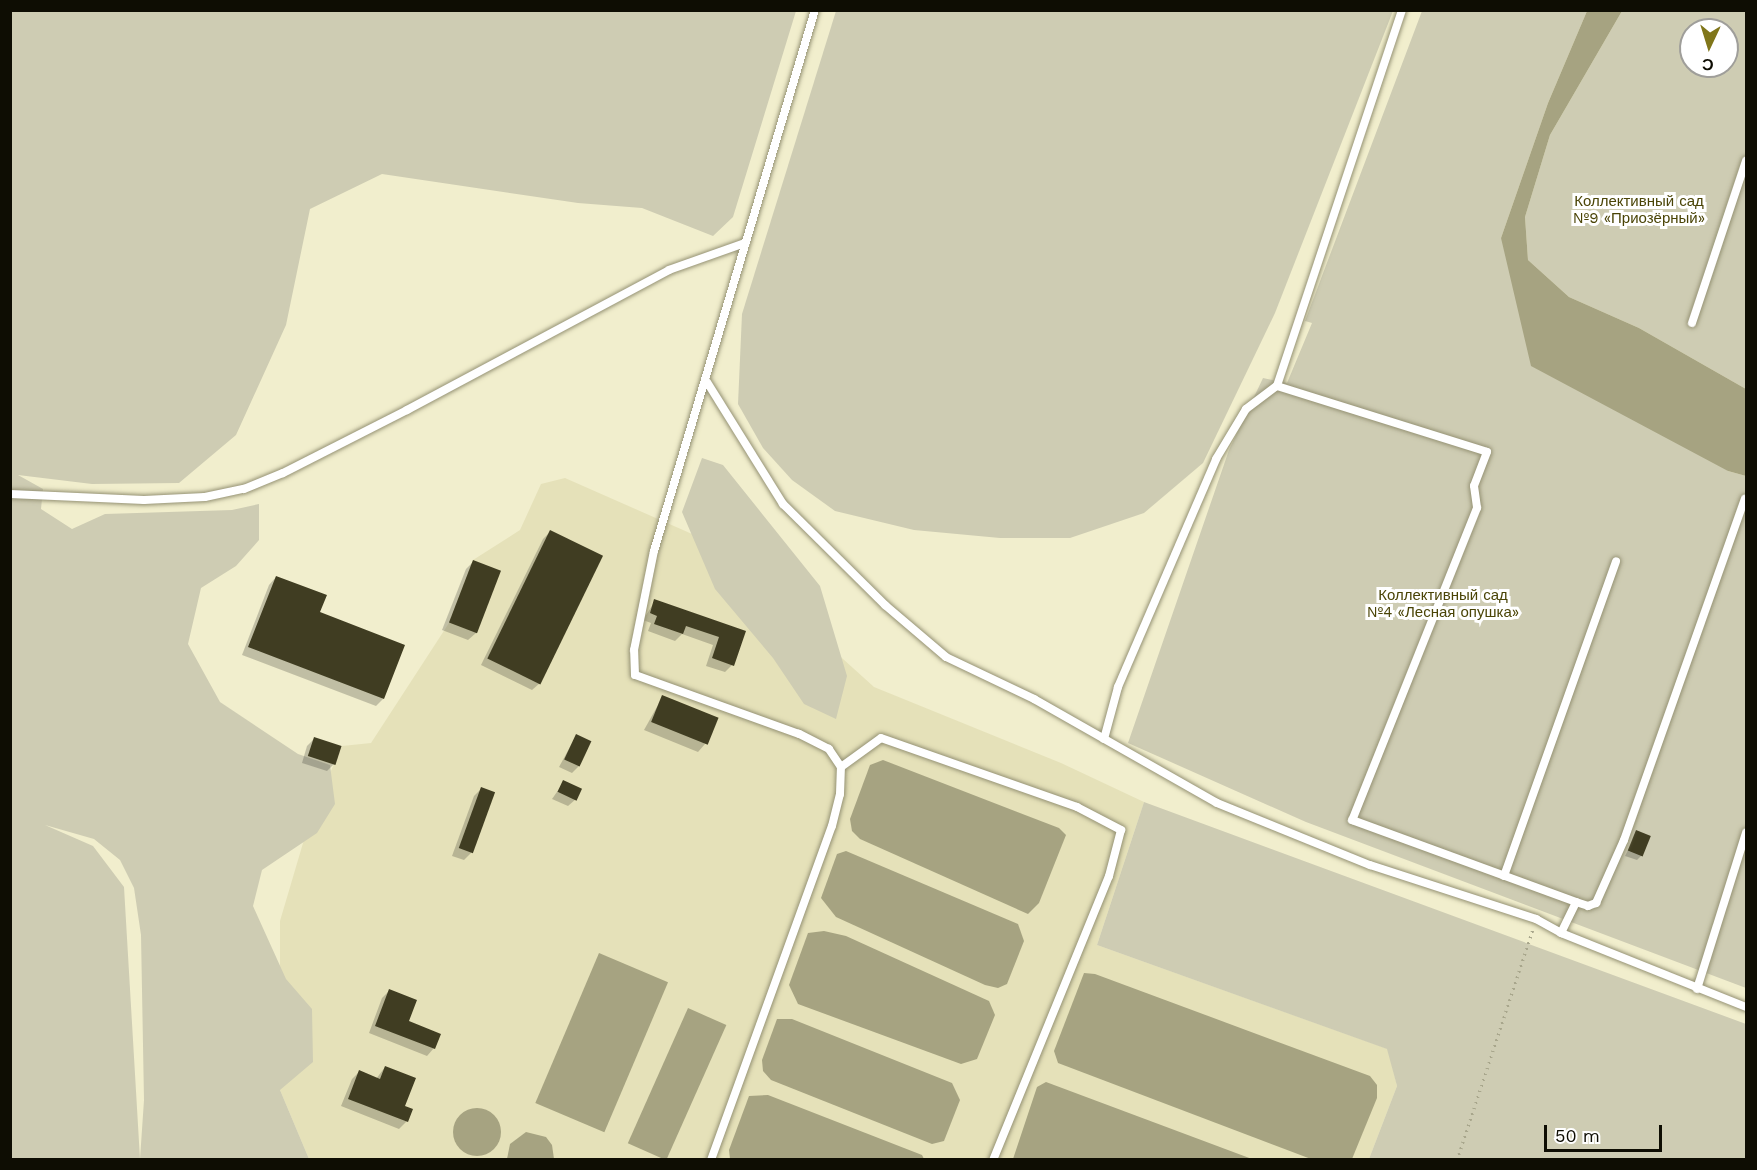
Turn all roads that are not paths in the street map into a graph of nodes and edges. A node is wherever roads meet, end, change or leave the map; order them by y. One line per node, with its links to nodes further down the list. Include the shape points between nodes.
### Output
1 (815, 10): 4 (lane)
2 (1402, 10): 7 (lane)
3 (1746, 161): 5 (lane)
4 (745, 243): 6 (lane); 8 (lane, via 669,270 396,415 244,489 205,497 144,500)
5 (1692, 323)
6 (707, 382): 11 (lane, via 783,504 885,605 946,657 1034,699); 12 (lane, via 654,551 634,650 635,675 799,734 829,749)
7 (1277, 386): 11 (lane, via 1246,409 1216,459 1118,687); 14 (lane, via 1487,452 1474,486 1478,508 1352,820)
8 (10, 494)
9 (1745, 499): 15 (lane, via 1623,840 1596,903 1588,906)
10 (1616, 561): 14 (lane)
11 (1104, 739): 16 (lane, via 1217,803 1370,865 1536,919)
12 (841, 766): 19 (lane, via 840,794 832,826); 20 (lane, via 881,738 1077,807 1121,830 1109,876)
13 (1746, 833): 17 (lane)
14 (1504, 876): 15 (lane)
15 (1576, 902): 16 (lane)
16 (1561, 933): 17 (lane)
17 (1697, 989): 18 (lane)
18 (1746, 1006)
19 (711, 1160)
20 (993, 1160)

